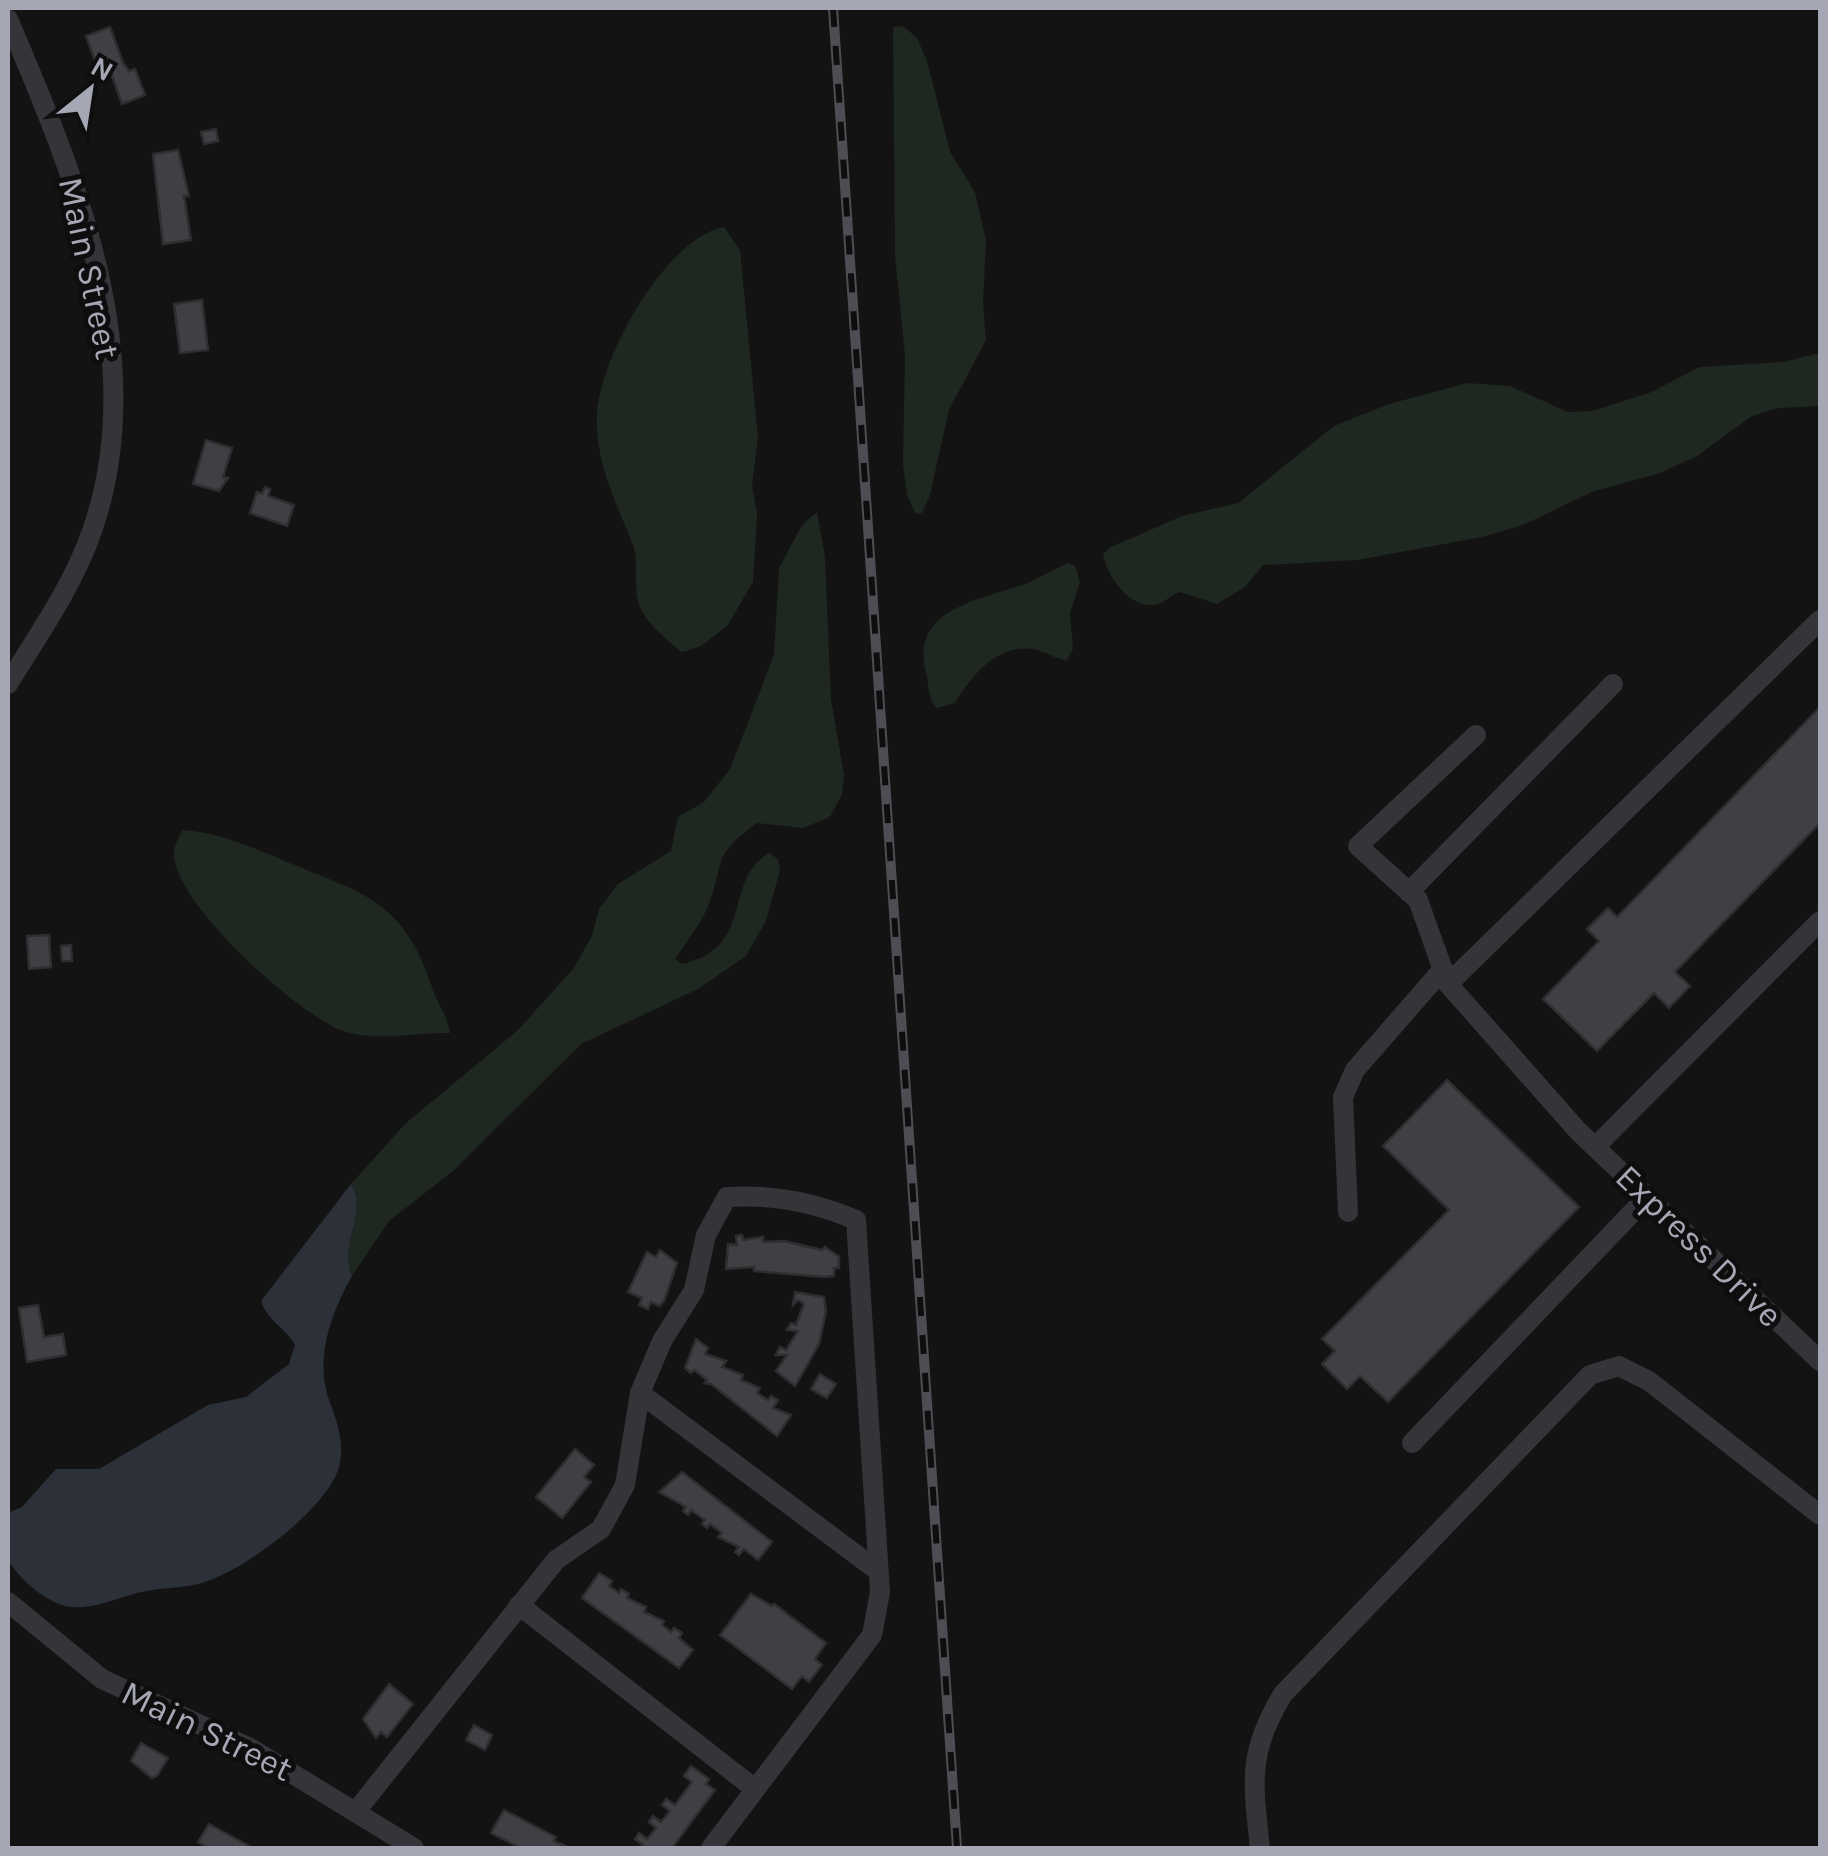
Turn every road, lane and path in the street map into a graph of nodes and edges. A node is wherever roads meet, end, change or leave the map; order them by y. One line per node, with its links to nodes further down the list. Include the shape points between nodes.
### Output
1 (8, 19): 3 (street, Main Street, via 64,150 111,341 111,442 92,531)
2 (1820, 620): 8 (street)
3 (8, 684)
4 (1613, 684): 6 (street)
5 (1476, 735): 6 (street, via 1358,846)
6 (1409, 892): 8 (street, via 1418,900)
7 (1820, 921): 9 (street)
8 (1446, 976): 9 (street, Express Drive); 11 (street, via 1355,1070 1343,1097)
9 (1595, 1147): 10 (street, Express Drive)
10 (1647, 1197): 12 (street, Express Drive); 14 (street)
11 (1348, 1212)
12 (1820, 1361)
13 (640, 1392): 16 (street); 16 (street, via 694,1290 706,1235 726,1197 820,1204 856,1220); 18 (street, via 625,1485 601,1529 556,1560)
14 (1412, 1442)
15 (1820, 1516): 23 (street, via 1649,1381 1619,1366 1590,1375 1283,1694 1259,1732 1253,1781)
16 (878, 1572): 19 (street, via 872,1636)
17 (8, 1602): 20 (street, Main Street, via 102,1679 252,1749)
18 (520, 1605): 19 (street); 20 (street)
19 (755, 1790): 22 (street)
20 (356, 1810): 21 (street, Main Street)
21 (414, 1848)
22 (711, 1848)
23 (1260, 1848)

